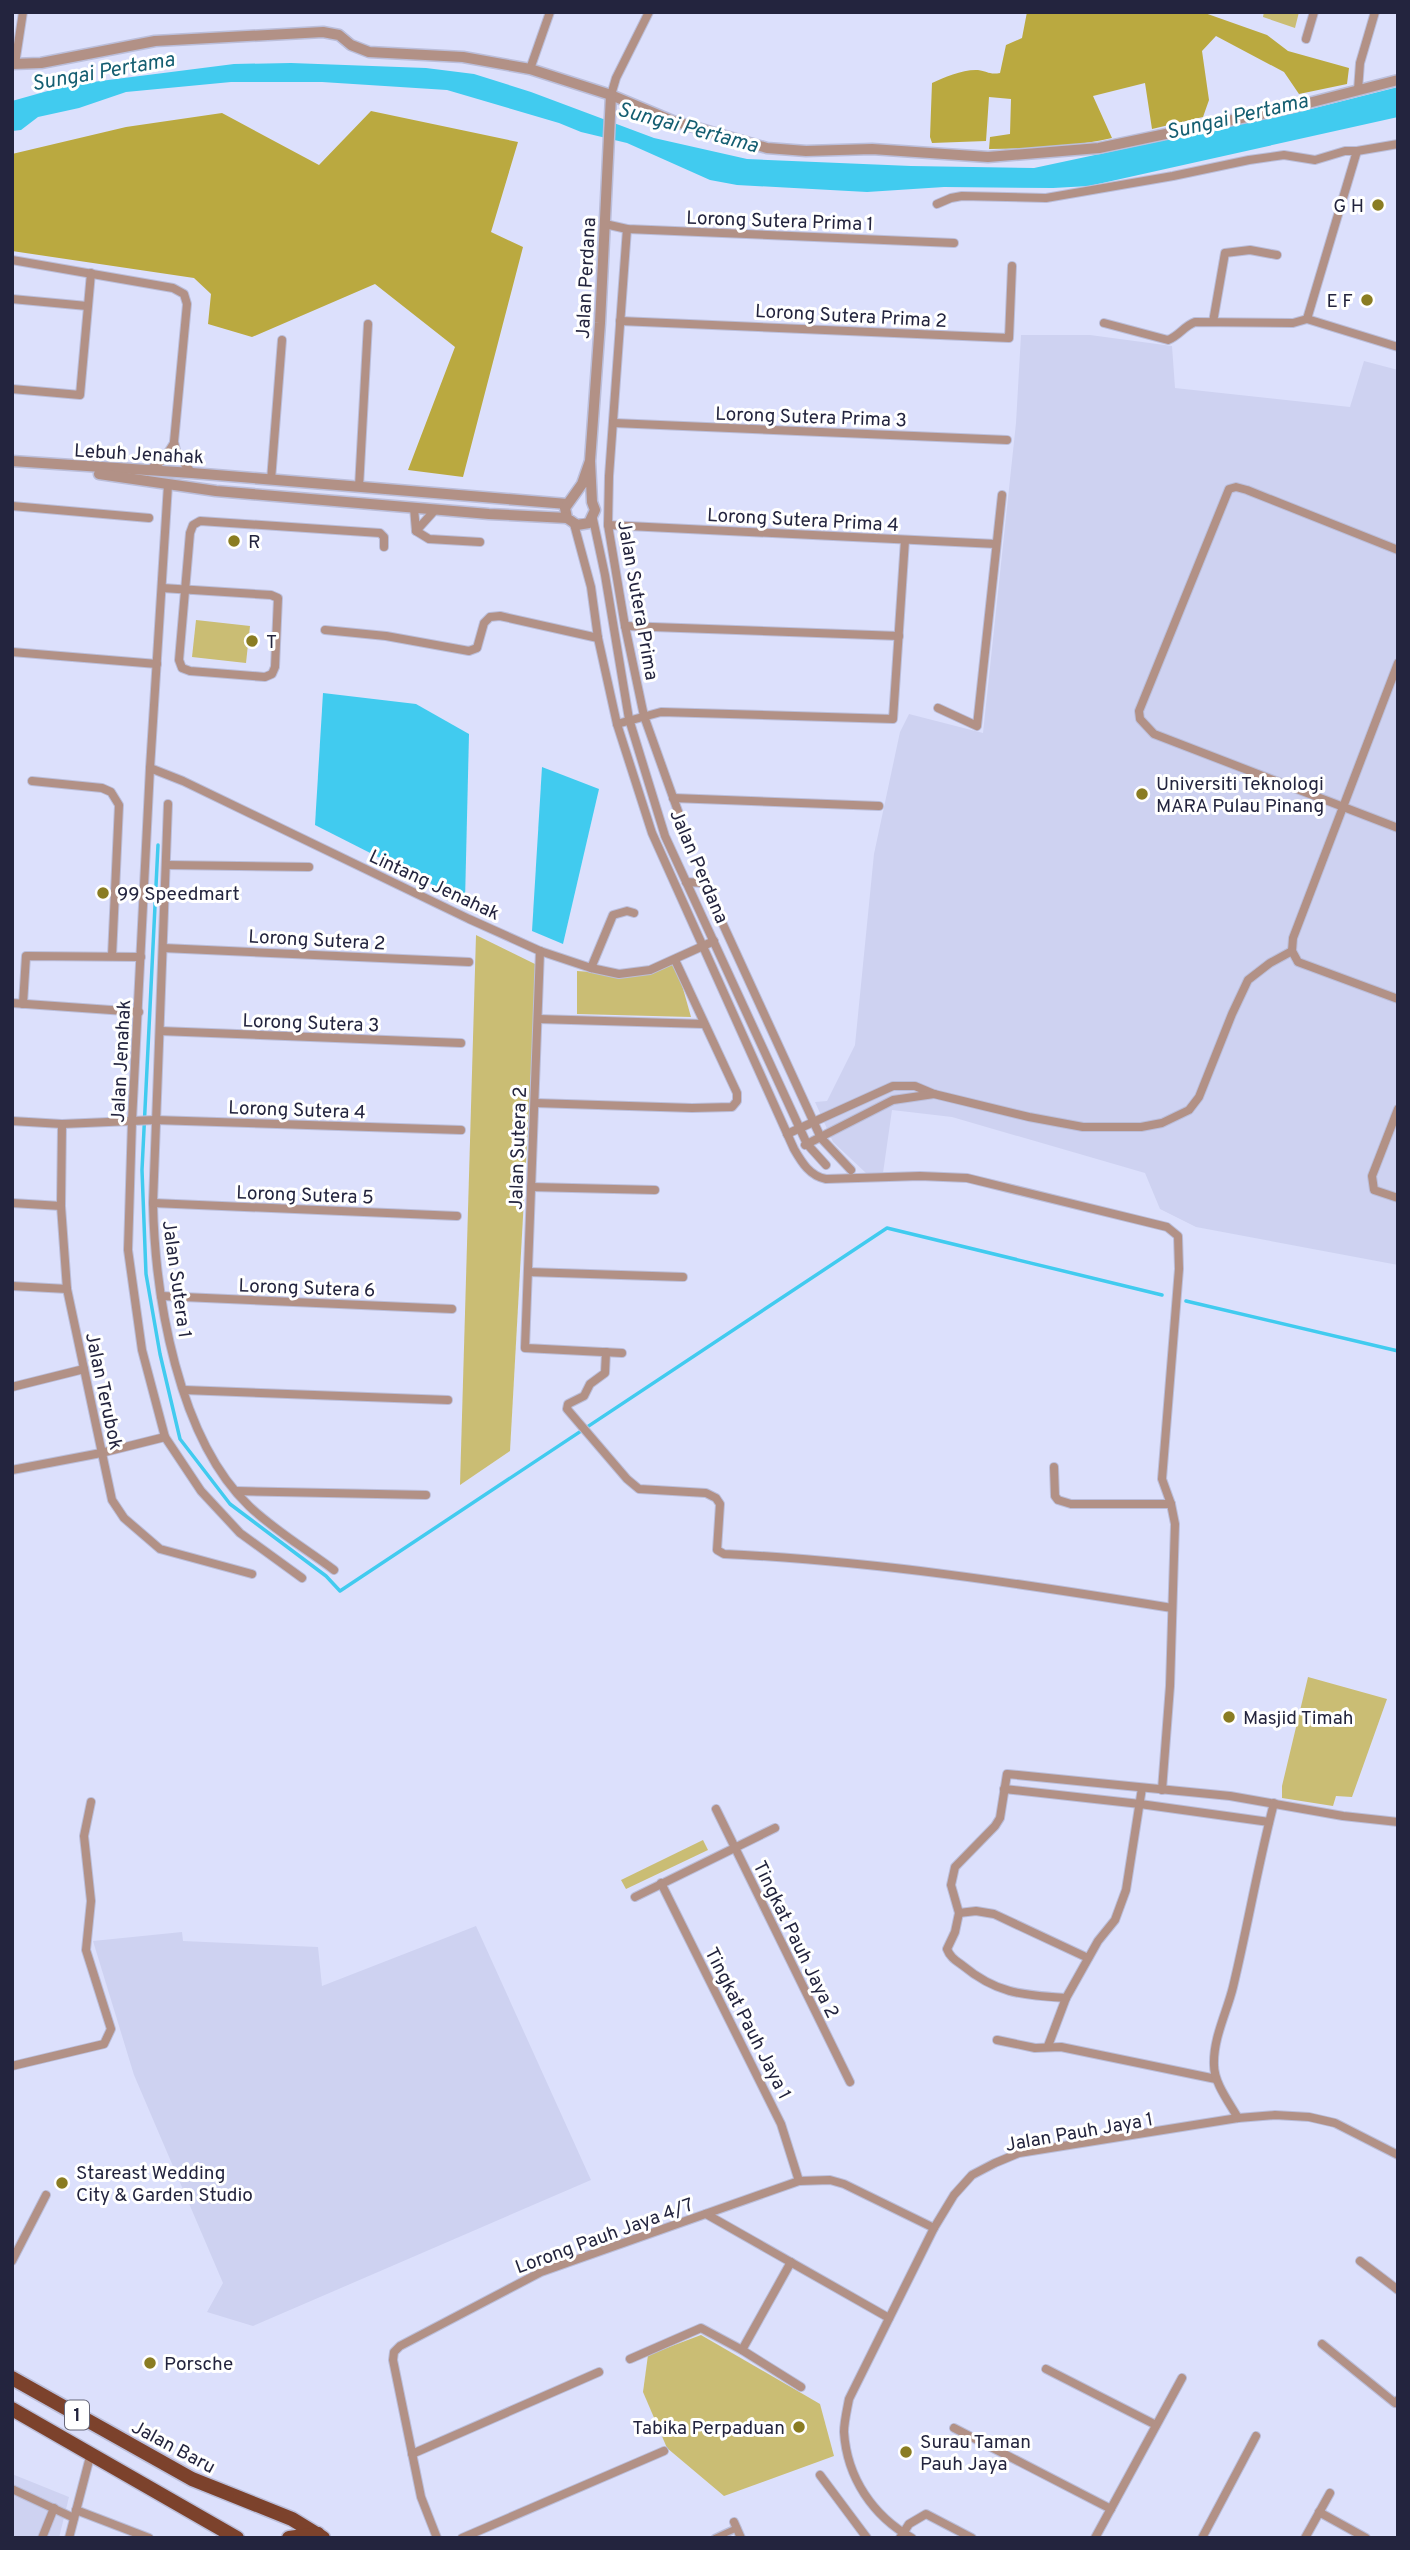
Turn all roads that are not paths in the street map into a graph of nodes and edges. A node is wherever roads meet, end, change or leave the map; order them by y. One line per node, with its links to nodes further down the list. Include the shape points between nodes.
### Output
1 (23, 12): 7 (street)
2 (550, 12): 8 (street)
3 (649, 12): 11 (street)
4 (1314, 12): 6 (street)
5 (1375, 12): 10 (street, via 1360,62)
6 (1306, 39)
7 (14, 64): 8 (street, via 155,41 323,32 369,52 463,57)
8 (530, 69): 11 (street)
9 (1398, 80): 10 (street)
10 (1358, 90): 11 (street, via 1099,148 988,157 767,148 673,121)
11 (611, 95): 15 (street, Jalan Perdana)
12 (1398, 144): 13 (street)
13 (1357, 151): 14 (street, via 1315,160 1284,155 1261,158 1046,198 962,196); 24 (street)
14 (937, 204)
15 (605, 223): 16 (street, Lorong Sutera Prima 1); 36 (street, Jalan Perdana)
16 (627, 229): 17 (street, Lorong Sutera Prima 1); 25 (street, Jalan Sutera Prima)
17 (954, 243)
18 (1277, 255): 26 (street, via 1250,250 1225,253)
19 (12, 260): 21 (street)
20 (1012, 266): 25 (street, Lorong Sutera Prima 2, via 1009,338)
21 (90, 273): 23 (street); 34 (street, via 184,294 187,304)
22 (12, 299): 23 (street)
23 (88, 306): 31 (street, via 80,395)
24 (1307, 319): 26 (street, via 1293,323); 30 (street)
25 (620, 321): 32 (street, Jalan Sutera Prima)
26 (1213, 322): 27 (street, via 1187,325 1168,340)
27 (1104, 323)
28 (368, 324): 42 (street)
29 (282, 340): 40 (street)
30 (1398, 347)
31 (12, 389)
32 (614, 423): 33 (street, Lorong Sutera Prima 3); 52 (street, Jalan Sutera Prima)
33 (1007, 440)
34 (174, 442): 38 (street, via 164,459); 39 (street)
35 (12, 461): 37 (street)
36 (590, 461): 44 (street, Jalan Perdana); 45 (street, Jalan Perdana)
37 (55, 466): 38 (street, Lebuh Jenahak); 41 (street, Lebuh Jenahak)
38 (148, 471): 39 (street, Lebuh Jenahak)
39 (192, 473): 40 (street, Lebuh Jenahak)
40 (271, 481): 42 (street, Lebuh Jenahak)
41 (168, 485): 47 (street, Lebuh Jenahak); 59 (street, Jalan Jenahak)
42 (359, 487): 44 (street, Lebuh Jenahak)
43 (1002, 495): 56 (street)
44 (570, 500): 45 (street, via 582,496); 51 (street)
45 (592, 502): 50 (street)
46 (12, 506): 49 (street)
47 (414, 508): 48 (street, Lebuh Jenahak); 53 (street)
48 (435, 510): 51 (street, Lebuh Jenahak); 53 (street)
49 (149, 518)
50 (593, 519): 51 (street, via 583,525); 70 (street, Jalan Perdana)
51 (570, 521): 64 (street, Jalan Perdana, via 591,587)
52 (608, 525): 54 (street, Lorong Sutera Prima 4); 61 (street, Jalan Sutera Prima)
53 (416, 531): 55 (street, via 429,540)
54 (905, 540): 56 (street, Lorong Sutera Prima 4); 63 (street)
55 (480, 542)
56 (996, 544): 68 (street, via 977,726)
57 (384, 547): 60 (street, via 380,533 201,521 190,533)
58 (1398, 550): 77 (street, via 1247,490 1229,489 1139,710 1140,719 1154,734)
59 (162, 588): 60 (street); 67 (street, Jalan Jenahak)
60 (184, 589): 60 (street, via 278,598 272,674 265,677 182,667)
61 (625, 626): 63 (street); 69 (street, Jalan Sutera Prima)
62 (325, 630): 64 (street, via 469,650 477,648 484,623 500,616)
63 (899, 636): 69 (street, via 893,719 661,712)
64 (598, 638): 71 (street, Jalan Perdana)
65 (12, 652): 67 (street)
66 (1398, 663): 77 (street)
67 (157, 664): 72 (street, Jalan Jenahak)
68 (938, 708)
69 (644, 716): 70 (street); 74 (street, Jalan Sutera Prima)
70 (629, 719): 71 (street); 82 (street, Jalan Perdana, via 665,835)
71 (617, 724): 85 (street, Jalan Perdana, via 652,833)
72 (150, 768): 87 (street, Lintang Jenahak); 90 (street, Jalan Jenahak)
73 (32, 781): 89 (street, via 103,788 119,805)
74 (673, 798): 76 (street); 79 (street, Jalan Sutera Prima)
75 (168, 804): 80 (street, Jalan Sutera 1)
76 (878, 806)
77 (1344, 807): 78 (street); 88 (street)
78 (1398, 828)
79 (689, 842)
80 (167, 865): 81 (street); 86 (street, Jalan Sutera 1)
81 (309, 867)
82 (686, 882): 84 (street, Jalan Perdana); 108 (street, via 704,883)
83 (634, 913): 93 (street, via 613,915)
84 (714, 942): 85 (street, Lintang Jenahak); 110 (street, Jalan Perdana)
85 (702, 947): 91 (street, Lintang Jenahak); 112 (street, Jalan Perdana)
86 (163, 948): 92 (street, Lorong Sutera 2); 100 (street, Jalan Sutera 1)
87 (540, 951): 93 (street, Lintang Jenahak); 98 (street, Jalan Sutera 2)
88 (1292, 951): 94 (street, via 1298,961); 102 (street, via 1248,980 1199,1097 1177,1117 1141,1128 1083,1127)
89 (112, 956): 90 (street); 96 (street, via 26,956)
90 (141, 957): 97 (street, Jalan Jenahak)
91 (675, 960): 93 (street, Lintang Jenahak, via 650,970 618,974); 99 (street)
92 (468, 962)
93 (591, 968)
94 (1398, 999)
95 (12, 1003): 96 (street)
96 (23, 1004): 97 (street)
97 (139, 1012): 107 (street, Jalan Jenahak)
98 (538, 1019): 99 (street); 103 (street, Jalan Sutera 2)
99 (704, 1024): 103 (street, via 737,1093 732,1107)
100 (160, 1031): 101 (street, Lorong Sutera 3); 105 (street, Jalan Sutera 1)
101 (461, 1043)
102 (934, 1094): 108 (street, via 915,1086 893,1086); 113 (street, via 893,1100)
103 (534, 1103): 118 (street, Jalan Sutera 2)
104 (1398, 1109): 120 (street, via 1372,1176 1374,1189)
105 (155, 1120): 107 (street, Lorong Sutera 4); 111 (street, Lorong Sutera 4); 122 (street, Jalan Sutera 1)
106 (12, 1121): 109 (street, Lorong Sutera 4)
107 (132, 1121): 109 (street, Lorong Sutera 4); 137 (street, Jalan Jenahak, via 128,1250 142,1350)
108 (814, 1123): 110 (street); 113 (street)
109 (62, 1124): 123 (street, Jalan Terubok)
110 (800, 1129): 112 (street); 114 (street, Jalan Perdana)
111 (461, 1130)
112 (787, 1134): 115 (street, Jalan Perdana)
113 (821, 1138): 114 (street); 117 (street)
114 (807, 1144): 115 (street); 116 (street, Jalan Perdana)
115 (794, 1149): 143 (street, Jalan Perdana, via 820,1178 967,1178 1174,1231 1179,1269 1162,1479)
116 (826, 1165)
117 (851, 1170)
118 (531, 1187): 119 (street); 125 (street, Jalan Sutera 2)
119 (655, 1190)
120 (1398, 1198)
121 (12, 1203): 123 (street)
122 (153, 1203): 124 (street, Lorong Sutera 5); 129 (street, Jalan Sutera 1)
123 (61, 1206): 128 (street, Jalan Terubok)
124 (457, 1216)
125 (528, 1272): 126 (street); 131 (street, Jalan Sutera 2, via 525,1348)
126 (683, 1277)
127 (12, 1286): 128 (street)
128 (67, 1289): 133 (street, Jalan Terubok)
129 (161, 1296): 130 (street, Lorong Sutera 6); 135 (street, Jalan Sutera 1)
130 (452, 1309)
131 (606, 1352): 132 (street); 147 (street, via 605,1373 567,1409 639,1489 706,1493 716,1498 720,1504 716,1550 724,1554 972,1576)
132 (622, 1353)
133 (84, 1369): 134 (street); 138 (street, Jalan Terubok)
134 (12, 1387)
135 (184, 1390): 136 (street); 141 (street, Jalan Sutera 1, via 209,1455)
136 (448, 1400)
137 (165, 1437): 138 (street); 146 (street, Jalan Jenahak, via 201,1491 240,1532)
138 (101, 1453): 140 (street); 145 (street, Jalan Terubok, via 112,1500 151,1543 183,1557)
139 (1054, 1467): 143 (street, via 1055,1496 1061,1501)
140 (12, 1470)
141 (236, 1490): 142 (street); 144 (street, Jalan Sutera 1, via 249,1506)
142 (426, 1495)
143 (1171, 1504): 147 (street, via 1175,1524)
144 (334, 1570)
145 (252, 1574)
146 (302, 1578)
147 (1172, 1608): 150 (street)
148 (1142, 1788): 149 (street, via 1007,1774); 150 (street); 153 (street)
149 (1004, 1789): 153 (street); 161 (street, via 995,1826 955,1867 951,1885)
150 (1162, 1790): 152 (street)
151 (91, 1802): 166 (street, via 84,1836 91,1901 86,1950 111,2029 104,2044)
152 (1274, 1803): 155 (street); 156 (street)
153 (1140, 1804): 155 (street); 162 (street, via 1126,1890 1115,1920)
154 (716, 1809): 158 (street, Tingkat Pauh Jaya 2)
155 (1269, 1822): 167 (street, via 1233,1989 1216,2044)
156 (1398, 1822)
157 (775, 1828): 158 (street)
158 (735, 1847): 159 (street); 168 (street, Tingkat Pauh Jaya 2)
159 (661, 1884): 160 (street); 171 (street, Tingkat Pauh Jaya 1, via 781,2124)
160 (635, 1897)
161 (959, 1913): 162 (street, via 994,1914); 163 (street, via 949,1955 999,1989)
162 (1088, 1958): 163 (street)
163 (1066, 1998): 165 (street)
164 (996, 2040): 165 (street)
165 (1048, 2046): 167 (street)
166 (12, 2066)
167 (1216, 2078): 169 (street)
168 (850, 2082)
169 (1238, 2118): 170 (street, Jalan Pauh Jaya 1, via 1275,2115 1335,2123); 174 (street, Jalan Pauh Jaya 1, via 1019,2153 972,2175)
170 (1398, 2155)
171 (799, 2180): 173 (street, Lorong Pauh Jaya 4/7); 174 (street, Lorong Pauh Jaya 4/7, via 844,2184)
172 (46, 2195): 175 (street)
173 (706, 2214): 177 (street); 195 (street, Lorong Pauh Jaya 4/7, via 541,2272 400,2346 393,2360)
174 (934, 2228): 179 (street, Jalan Pauh Jaya 1)
175 (12, 2261)
176 (1360, 2261): 178 (street)
177 (791, 2262): 179 (street); 181 (street)
178 (1398, 2290)
179 (889, 2318): 205 (street, Jalan Pauh Jaya 1, via 849,2399 844,2430 859,2487 872,2507)
180 (1321, 2344): 188 (street)
181 (742, 2350): 182 (street, via 701,2328); 187 (street)
182 (631, 2359)
183 (1046, 2369): 190 (street)
184 (599, 2372): 195 (street)
185 (12, 2378): 206 (highway, Jalan Baru / 1, via 192,2479 292,2519)
186 (1182, 2378): 190 (street)
187 (801, 2387)
188 (1396, 2402)
189 (12, 2409): 194 (highway, 1)
190 (1156, 2425): 200 (street)
191 (954, 2428): 200 (street)
192 (1256, 2436): 220 (street)
193 (664, 2451): 213 (street)
194 (91, 2453): 202 (street); 204 (highway, 1)
195 (412, 2454): 212 (street, Lorong Pauh Jaya 4/7, via 421,2497)
196 (820, 2475): 216 (street)
197 (12, 2488): 199 (street)
198 (1330, 2493): 201 (street)
199 (54, 2508): 202 (street); 207 (street)
200 (1111, 2509): 219 (street)
201 (1320, 2512): 221 (street); 222 (street)
202 (75, 2514): 208 (street); 209 (street)
203 (736, 2525): 214 (street); 215 (street)
204 (224, 2534): 210 (highway, 1)
205 (902, 2535): 217 (street, Jalan Pauh Jaya 1); 218 (street, via 909,2524 926,2514)
206 (320, 2536): 211 (highway)
207 (42, 2538)
208 (69, 2538)
209 (149, 2538)
210 (237, 2538)
211 (289, 2538)
212 (437, 2538)
213 (463, 2538)
214 (715, 2538)
215 (741, 2538)
216 (867, 2538)
217 (912, 2538)
218 (972, 2538)
219 (1095, 2538)
220 (1202, 2538)
221 (1305, 2538)
222 (1366, 2538)

